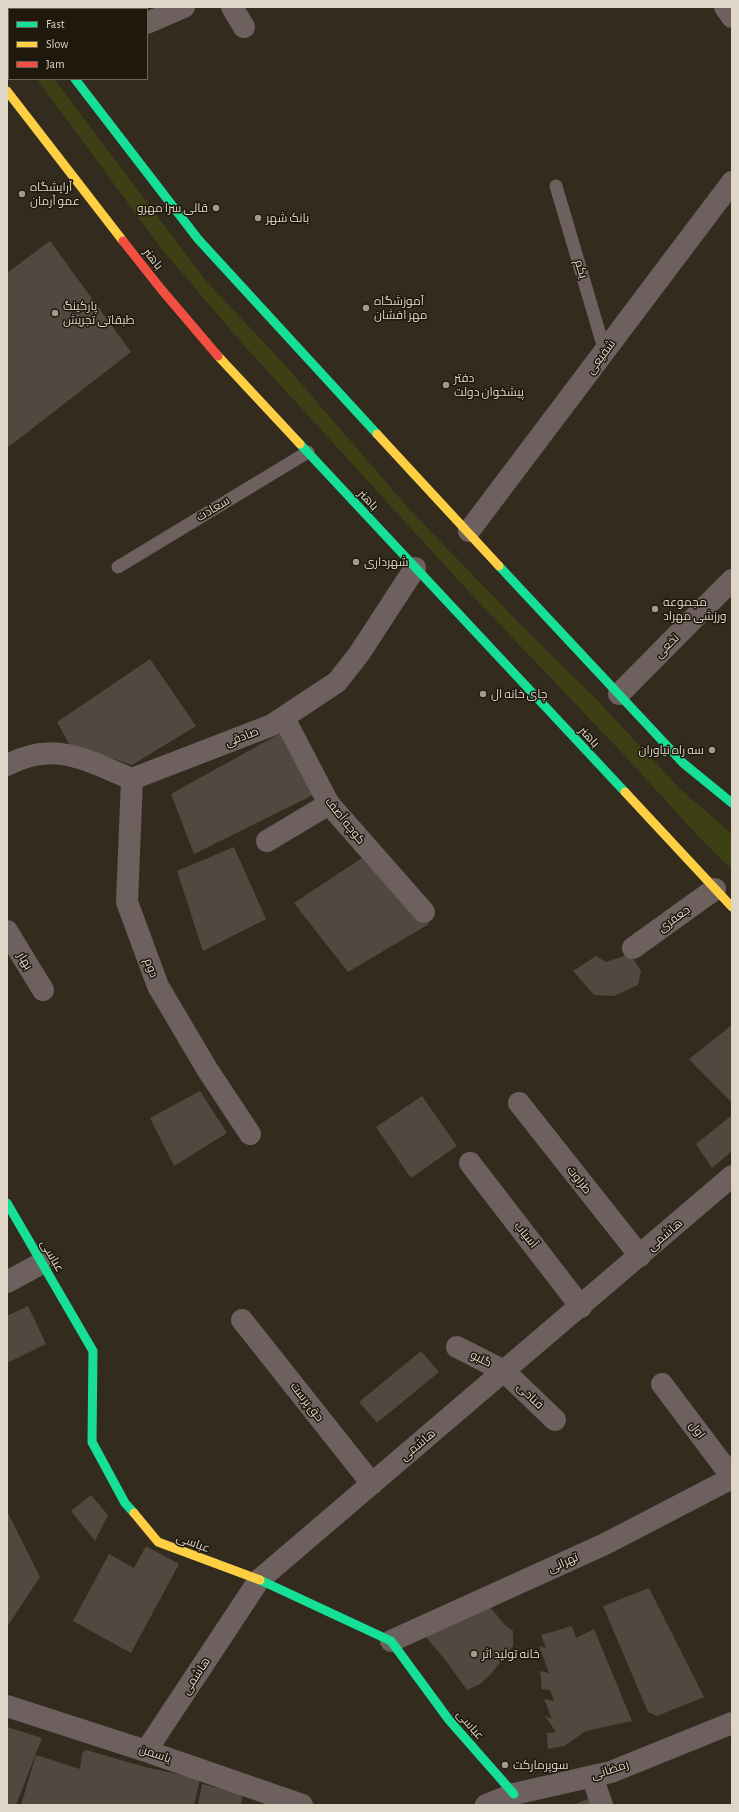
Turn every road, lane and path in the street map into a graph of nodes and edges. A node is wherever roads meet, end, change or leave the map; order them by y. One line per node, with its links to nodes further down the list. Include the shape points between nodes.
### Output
1 (184, 7): 5 (street)
2 (232, 7): 6 (street)
3 (725, 7): 4 (street)
4 (732, 17)
5 (148, 23)
6 (244, 26)
7 (76, 80): 13 (main road, via 198,239)
8 (7, 91): 12 (main road, باهنر, via 161,289 219,357)
9 (732, 182): 11 (street, شفیعی)
10 (556, 186): 11 (lane, یکم)
11 (605, 352): 13 (street, شفیعی)
12 (308, 452): 14 (lane, سعادت); 15 (main road, باهنر)
13 (469, 531): 17 (main road)
14 (118, 567)
15 (416, 568): 18 (street, صادقی, via 359,654 337,682); 24 (main road, باهنر)
16 (732, 580): 17 (street, نخعی)
17 (619, 694): 21 (main road, via 683,763)
18 (284, 718): 20 (street, صادقی, via 272,725); 22 (street, کوچه آصف)
19 (7, 765): 20 (street, via 39,753 62,753 76,756)
20 (132, 779): 31 (street, دوم, via 127,902 158,986 207,1069)
21 (732, 803)
22 (329, 804): 23 (street); 26 (street, کوچه آصف)
23 (267, 841)
24 (715, 889): 25 (main road, باهنر); 28 (street, جعفری)
25 (732, 908)
26 (424, 912)
27 (7, 931): 29 (street, بهار)
28 (633, 948)
29 (43, 990)
30 (519, 1103): 35 (street, طراوت)
31 (250, 1134)
32 (470, 1163): 38 (street, آسیاب)
33 (732, 1176): 35 (street, هاشمی)
34 (7, 1203): 36 (main road, عباسی)
35 (640, 1256): 38 (street, هاشمی)
36 (42, 1263): 37 (street); 46 (main road, عباسی, via 93,1351 92,1442 125,1504 158,1542)
37 (7, 1282)
38 (581, 1307): 41 (street, هاشمی)
39 (242, 1320): 45 (street, حق پرست)
40 (457, 1347): 41 (street, گلبو)
41 (504, 1371): 43 (street, فتاحی); 45 (street, هاشمی)
42 (662, 1384): 44 (street, اول)
43 (555, 1420)
44 (732, 1478): 47 (street, تهرانی, via 606,1544)
45 (372, 1484): 46 (street, هاشمی)
46 (259, 1580): 47 (main road, عباسی); 50 (street, هاشمی)
47 (391, 1641): 52 (main road, عباسی, via 449,1720)
48 (7, 1706): 50 (street, یاسمن)
49 (732, 1723): 51 (street, رمضانی, via 610,1772)
50 (146, 1751): 53 (street, یاسمن)
51 (592, 1776): 52 (street, رمضانی); 55 (street)
52 (514, 1794): 54 (street, رمضانی)
53 (302, 1805)
54 (486, 1805)
55 (602, 1805)

